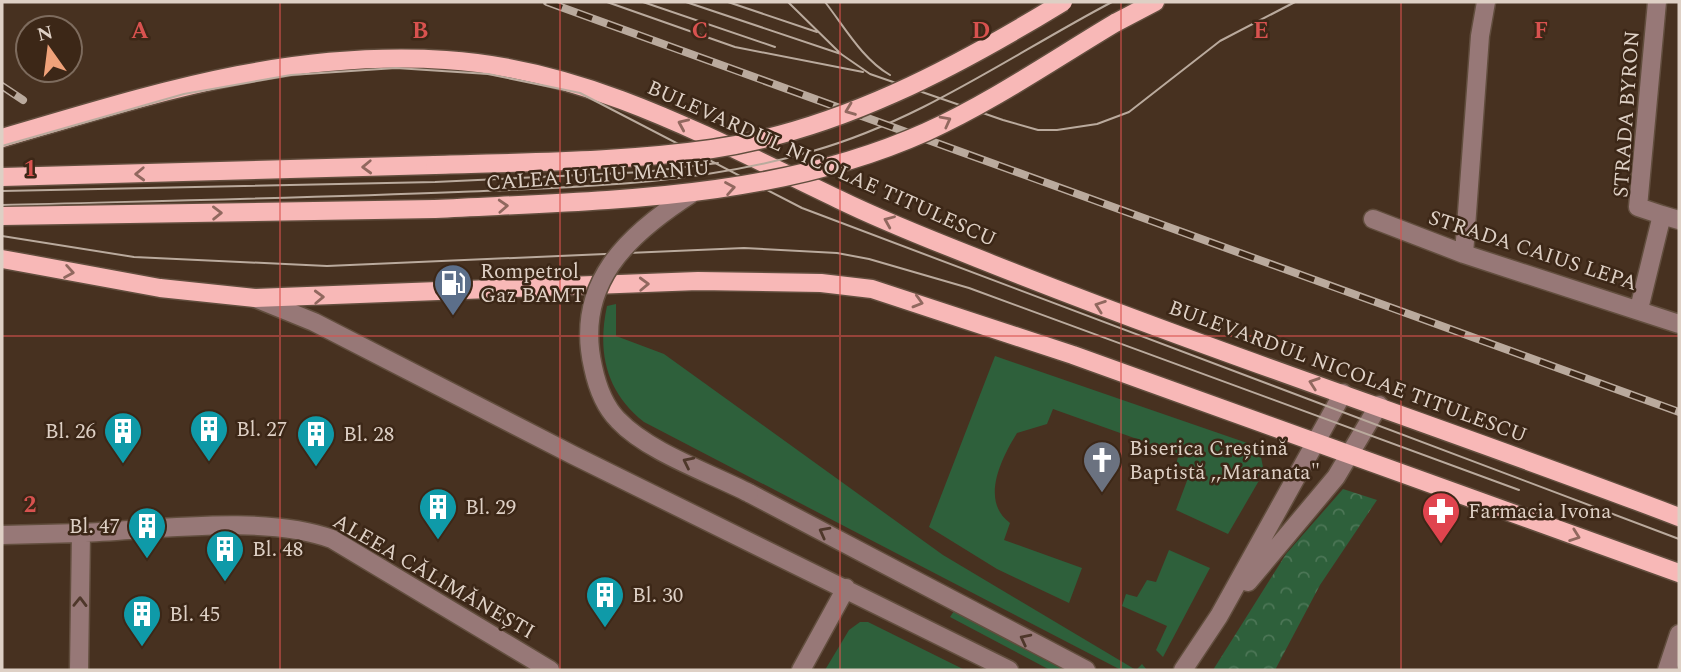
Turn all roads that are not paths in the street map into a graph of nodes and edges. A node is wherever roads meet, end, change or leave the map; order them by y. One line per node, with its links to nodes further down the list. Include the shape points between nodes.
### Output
1 (1063, 2): 6 (main road, CALEA IULIU MANIU, one-way to 6, bridge, via 930,77 847,112 774,136 714,148 622,159)
2 (1155, 2): 7 (main road, CALEA IULIU MANIU, one-way to 2, bridge, via 815,170 927,131)
3 (1486, 2): 11 (street)
4 (1657, 2): 10 (street, STRADA BYRON, via 1638,207)
5 (2, 138): 16 (main road, BULEVARDUL NICOLAE TITULESCU, one-way to 5, via 974,257 844,202 665,116 570,82 522,71 445,60 278,66 208,79)
6 (2, 177)
7 (691, 194): 8 (main road, CALEA IULIU MANIU, one-way to 7, bridge, via 435,209); 31 (street, one-way to 7, bridge, via 632,433 607,407 591,358 592,308 609,267 631,238)
8 (2, 216)
9 (1373, 219): 11 (street, STRADA CAIUS LEPA)
10 (1667, 219): 14 (street)
11 (1464, 254): 14 (street, STRADA CAIUS LEPA)
12 (2, 259): 13 (main road, one-way to 13, via 160,288)
13 (255, 298): 18 (main road, one-way to 18, via 698,282 821,283 872,289 999,329); 24 (street, via 314,322)
14 (1639, 309): 15 (street, STRADA CAIUS LEPA)
15 (1679, 324)
16 (1343, 393): 17 (main road, BULEVARDUL NICOLAE TITULESCU); 18 (street)
17 (1379, 405): 19 (street); 20 (main road, BULEVARDUL NICOLAE TITULESCU)
18 (1317, 443): 19 (main road); 25 (street)
19 (1351, 456): 23 (main road, one-way to 23); 25 (street)
20 (1679, 517)
21 (81, 533): 22 (street, ALEEA CĂLIMĂNEȘTI); 27 (street, one-way to 21); 28 (street, ALEEA CĂLIMĂNEȘTI, via 274,526 317,533)
22 (2, 535)
23 (1679, 573)
24 (846, 588): 29 (street); 30 (street)
25 (1219, 616): 32 (street)
26 (1679, 634): 33 (street)
27 (79, 670)
28 (550, 670)
29 (802, 670)
30 (1009, 670)
31 (1086, 670)
32 (1182, 670)
33 (1667, 670)

